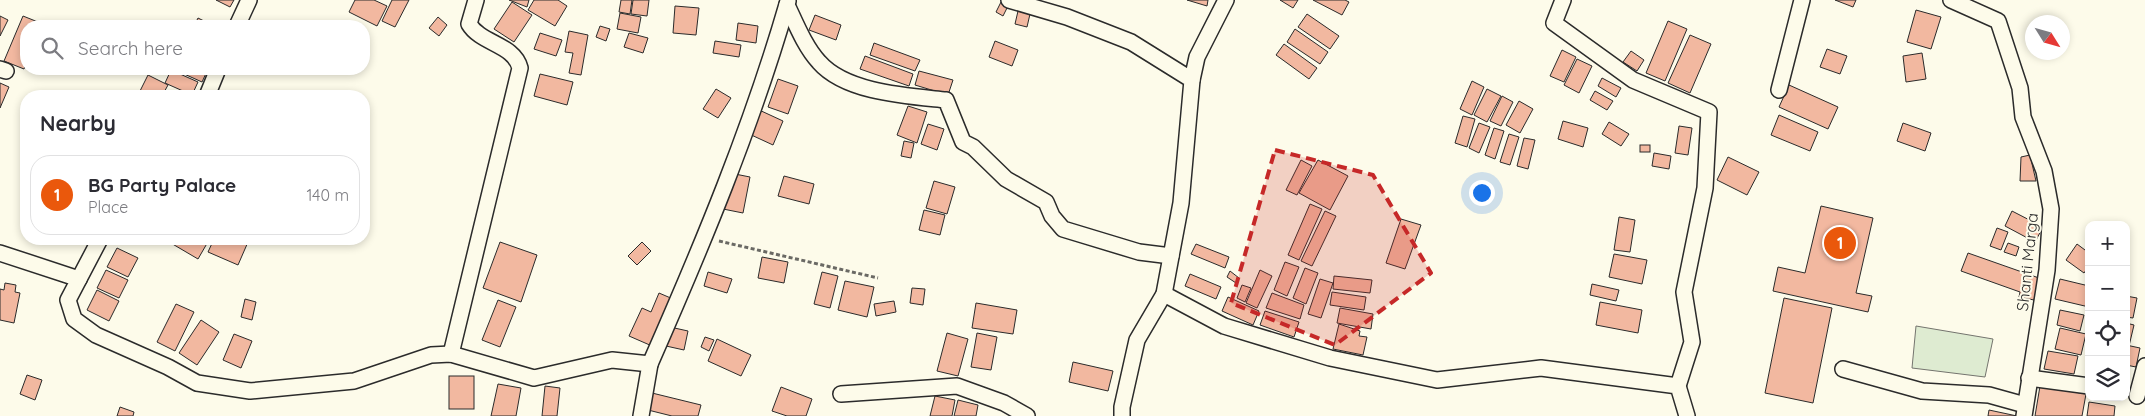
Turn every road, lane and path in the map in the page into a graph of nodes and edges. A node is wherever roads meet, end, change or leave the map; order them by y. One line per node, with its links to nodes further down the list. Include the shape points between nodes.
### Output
1 (249, 0): 9 (street)
2 (476, 0): 21 (street, via 469,24 473,31 513,54 520,68)
3 (1009, 0): 11 (street, via 1067,17 1131,42)
4 (1226, 0): 11 (street, via 1197,58)
5 (1563, 0): 27 (street, via 1554,22 1633,80 1708,112 1705,188 1684,292 1692,342)
6 (1802, 0): 13 (street)
7 (1951, 0): 25 (street, Shanti Marga, via 1998,21 2020,88 2023,117 2044,171 2051,209 2046,270)
8 (787, 3): 14 (street, via 762,85); 17 (street, via 806,44 819,63 836,75 882,93 946,100 963,142 973,147 1006,178 1046,202 1063,229 1139,252)
9 (240, 20)
10 (216, 75): 12 (street)
11 (1192, 80): 17 (street, via 1181,203)
12 (209, 90)
13 (1779, 90)
14 (706, 238): 18 (path); 22 (street)
15 (97, 245): 19 (street)
16 (0, 253): 19 (street)
17 (1171, 256): 20 (street)
18 (878, 278)
19 (79, 279): 21 (street, via 68,300 74,319 96,336 197,383 250,391 354,381 431,355)
20 (1164, 294): 27 (street, via 1224,326 1330,358 1437,380 1541,368); 33 (street, via 1137,340)
21 (451, 354): 22 (street, via 534,378 612,360)
22 (650, 364): 31 (street)
23 (2145, 366): 29 (street)
24 (1843, 369): 30 (street, via 1922,391 1989,395)
25 (2029, 378): 26 (street); 30 (street, Shanti Marga)
26 (2085, 385)
27 (1678, 386): 34 (street)
28 (841, 394): 32 (street, via 957,386 1004,403)
29 (2136, 396)
30 (2024, 411)
31 (641, 416)
32 (1027, 416)
33 (1122, 416)
34 (1686, 416)

